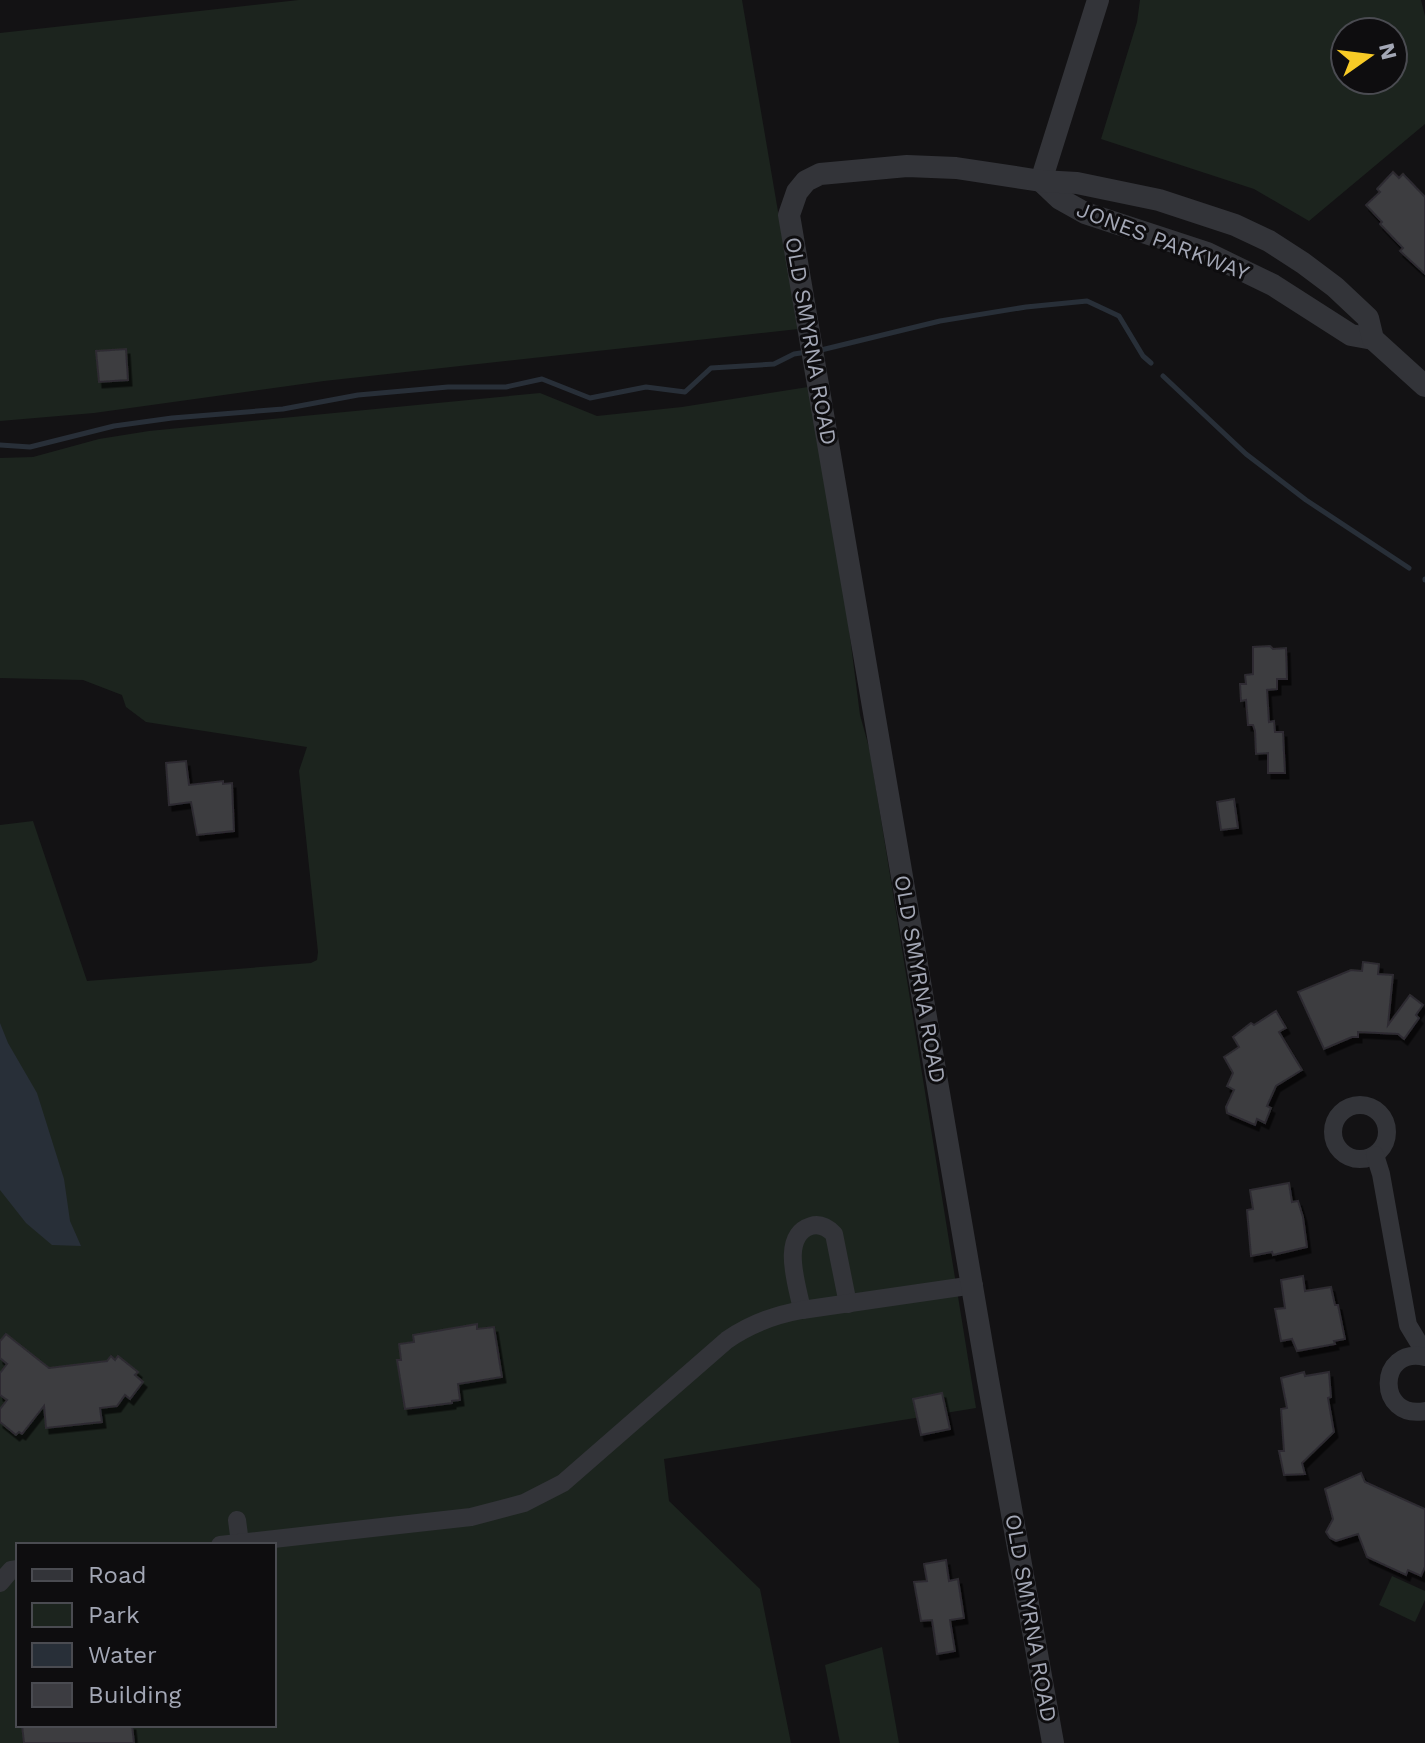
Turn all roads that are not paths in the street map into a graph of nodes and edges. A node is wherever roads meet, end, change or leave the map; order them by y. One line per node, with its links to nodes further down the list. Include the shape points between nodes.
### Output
1 (1098, 0): 2 (street)
2 (1041, 181): 3 (street, JONES PARKWAY, via 931,166 822,173 797,192); 4 (street, JONES PARKWAY, via 1085,213 1207,253 1273,285 1351,335); 4 (street, JONES PARKWAY, via 1159,200 1269,241 1335,287 1368,318)
3 (789, 215): 7 (street, OLD SMYRNA ROAD)
4 (1373, 339): 5 (street, JONES PARKWAY)
5 (1425, 386)
6 (1375, 1155): 10 (street, via 1408,1325)
7 (974, 1285): 8 (street); 14 (street, OLD SMYRNA ROAD)
8 (848, 1304): 9 (street); 9 (street, via 834,1234 814,1225 799,1233 793,1246)
9 (802, 1310): 13 (street, via 739,1332 582,1469 539,1497 471,1517)
10 (1425, 1355): 11 (street, via 1399,1361 1388,1383 1391,1398 1401,1408)
11 (1425, 1411)
12 (237, 1520): 13 (street)
13 (240, 1543)
14 (1053, 1743)

